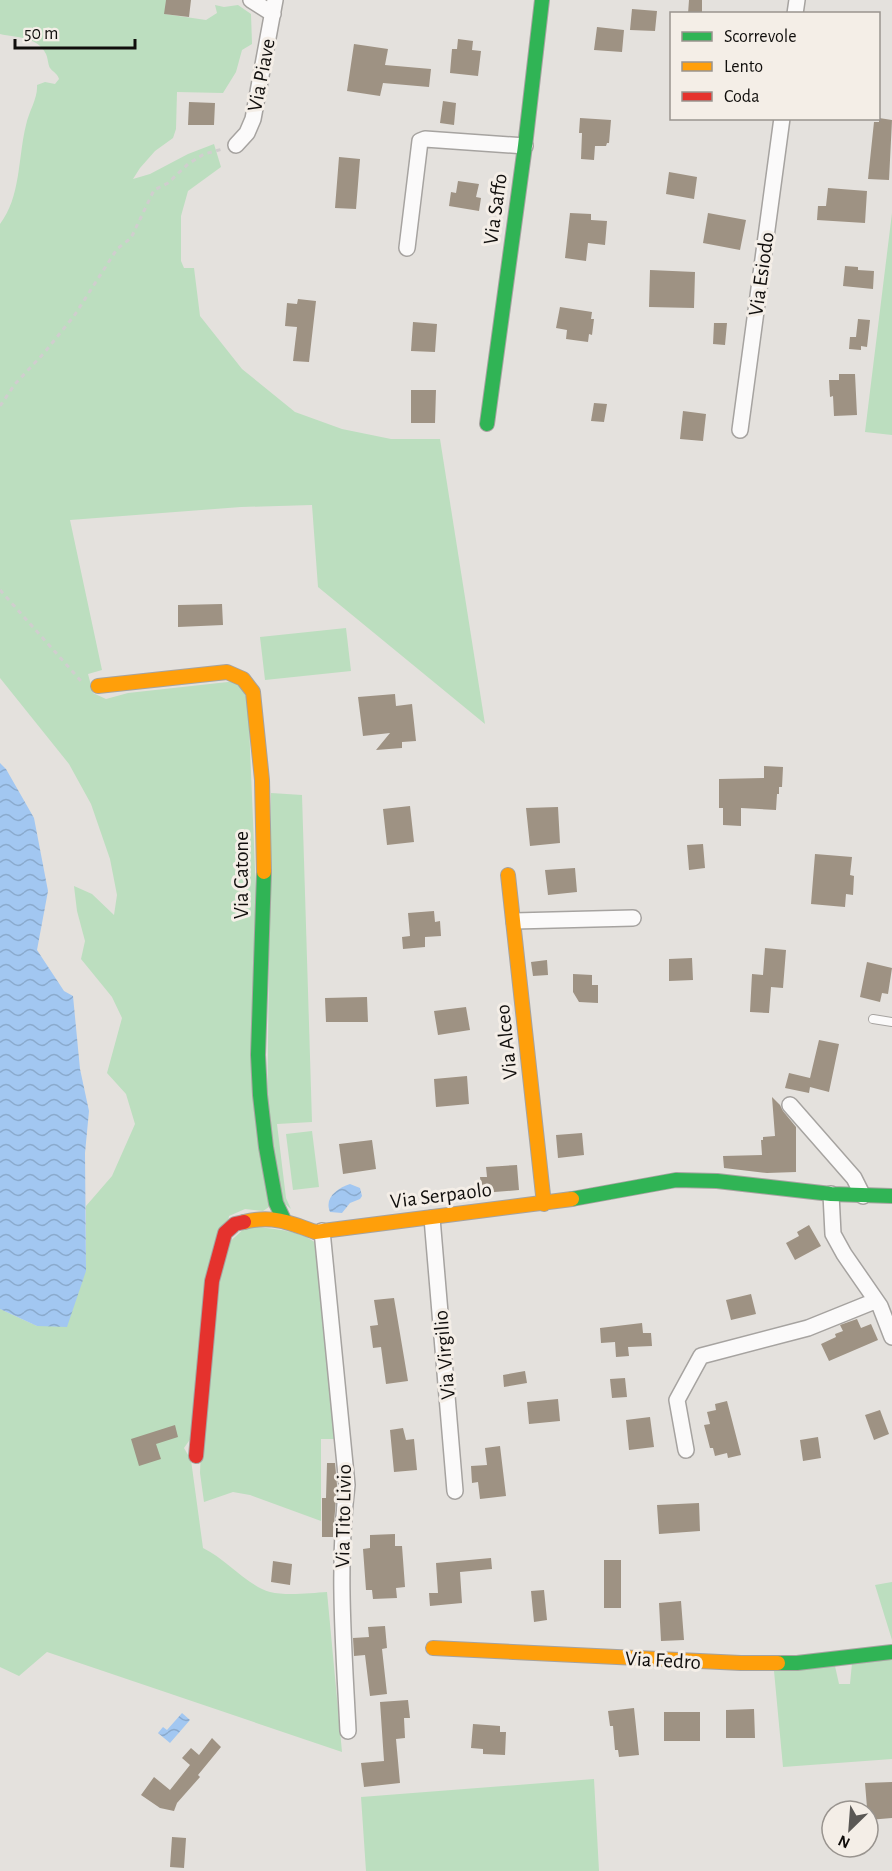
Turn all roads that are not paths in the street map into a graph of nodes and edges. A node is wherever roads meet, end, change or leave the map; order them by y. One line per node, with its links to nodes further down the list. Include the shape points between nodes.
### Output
1 (251, 0): 3 (street)
2 (542, 0): 6 (street, Via Saffo)
3 (274, 7): 5 (street, Via Piave, via 253,120)
4 (782, 120): 9 (street, Via Esiodo)
5 (236, 145)
6 (525, 146): 7 (street, via 420,141); 8 (street, Via Saffo)
7 (407, 248)
8 (487, 424)
9 (740, 430)
10 (98, 686): 22 (street, Via Catone, via 227,672 247,681 253,692 262,780 260,1095 276,1203)
11 (508, 875): 13 (street, Via Alceo)
12 (633, 918): 13 (street)
13 (514, 921): 20 (street, Via Alceo)
14 (873, 1019): 15 (lane)
15 (892, 1022)
16 (790, 1106): 18 (street, via 854,1178)
17 (831, 1194): 18 (street, Via Serpaolo); 20 (street, Via Serpaolo, via 676,1180); 24 (street, via 833,1234)
18 (863, 1196): 19 (street, Via Serpaolo)
19 (892, 1197)
20 (544, 1204): 21 (street, Via Serpaolo)
21 (432, 1218): 23 (street, Via Serpaolo); 28 (street, Via Virgilio)
22 (284, 1220): 23 (street, Via Serpaolo); 27 (street, Via Serpaolo, via 245,1220 225,1233 212,1281)
23 (322, 1231): 31 (street, Via Tito Livio, via 347,1485 341,1568)
24 (875, 1301): 25 (street); 26 (street, via 808,1328 701,1356 677,1400)
25 (892, 1337)
26 (686, 1450)
27 (196, 1456)
28 (455, 1491)
29 (434, 1648): 30 (street, Via Fedro, via 741,1663 797,1663)
30 (892, 1652)
31 (348, 1731)

